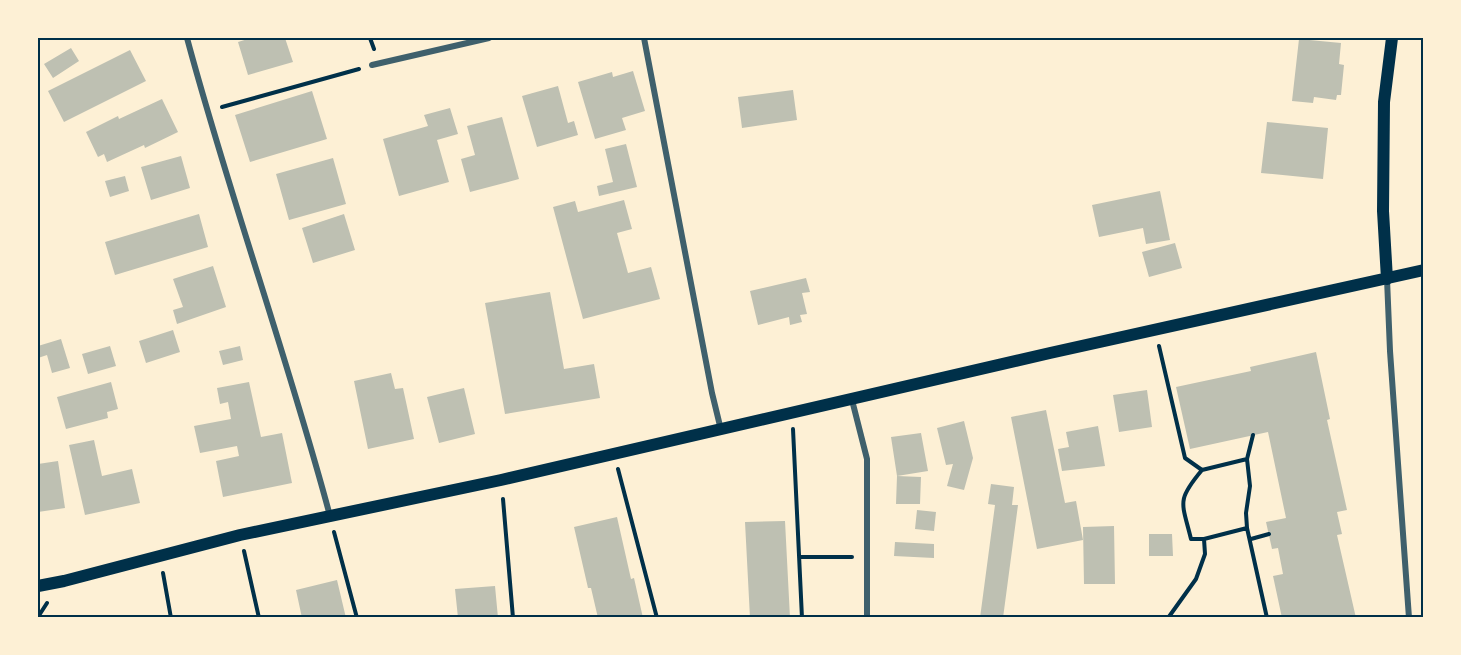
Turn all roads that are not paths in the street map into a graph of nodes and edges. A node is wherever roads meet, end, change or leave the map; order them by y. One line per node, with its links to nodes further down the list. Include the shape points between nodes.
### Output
1 (187, 38): 10 (street)
2 (489, 38): 5 (street)
3 (644, 38): 9 (street)
4 (1392, 38): 7 (main road, via 1384,114)
5 (372, 65)
6 (1424, 270): 7 (main road)
7 (1387, 279): 8 (main road); 13 (street)
8 (852, 400): 9 (main road); 12 (street, via 867,459)
9 (721, 430): 10 (main road)
10 (330, 516): 11 (main road)
11 (38, 586)
12 (867, 618)
13 (1409, 618)

